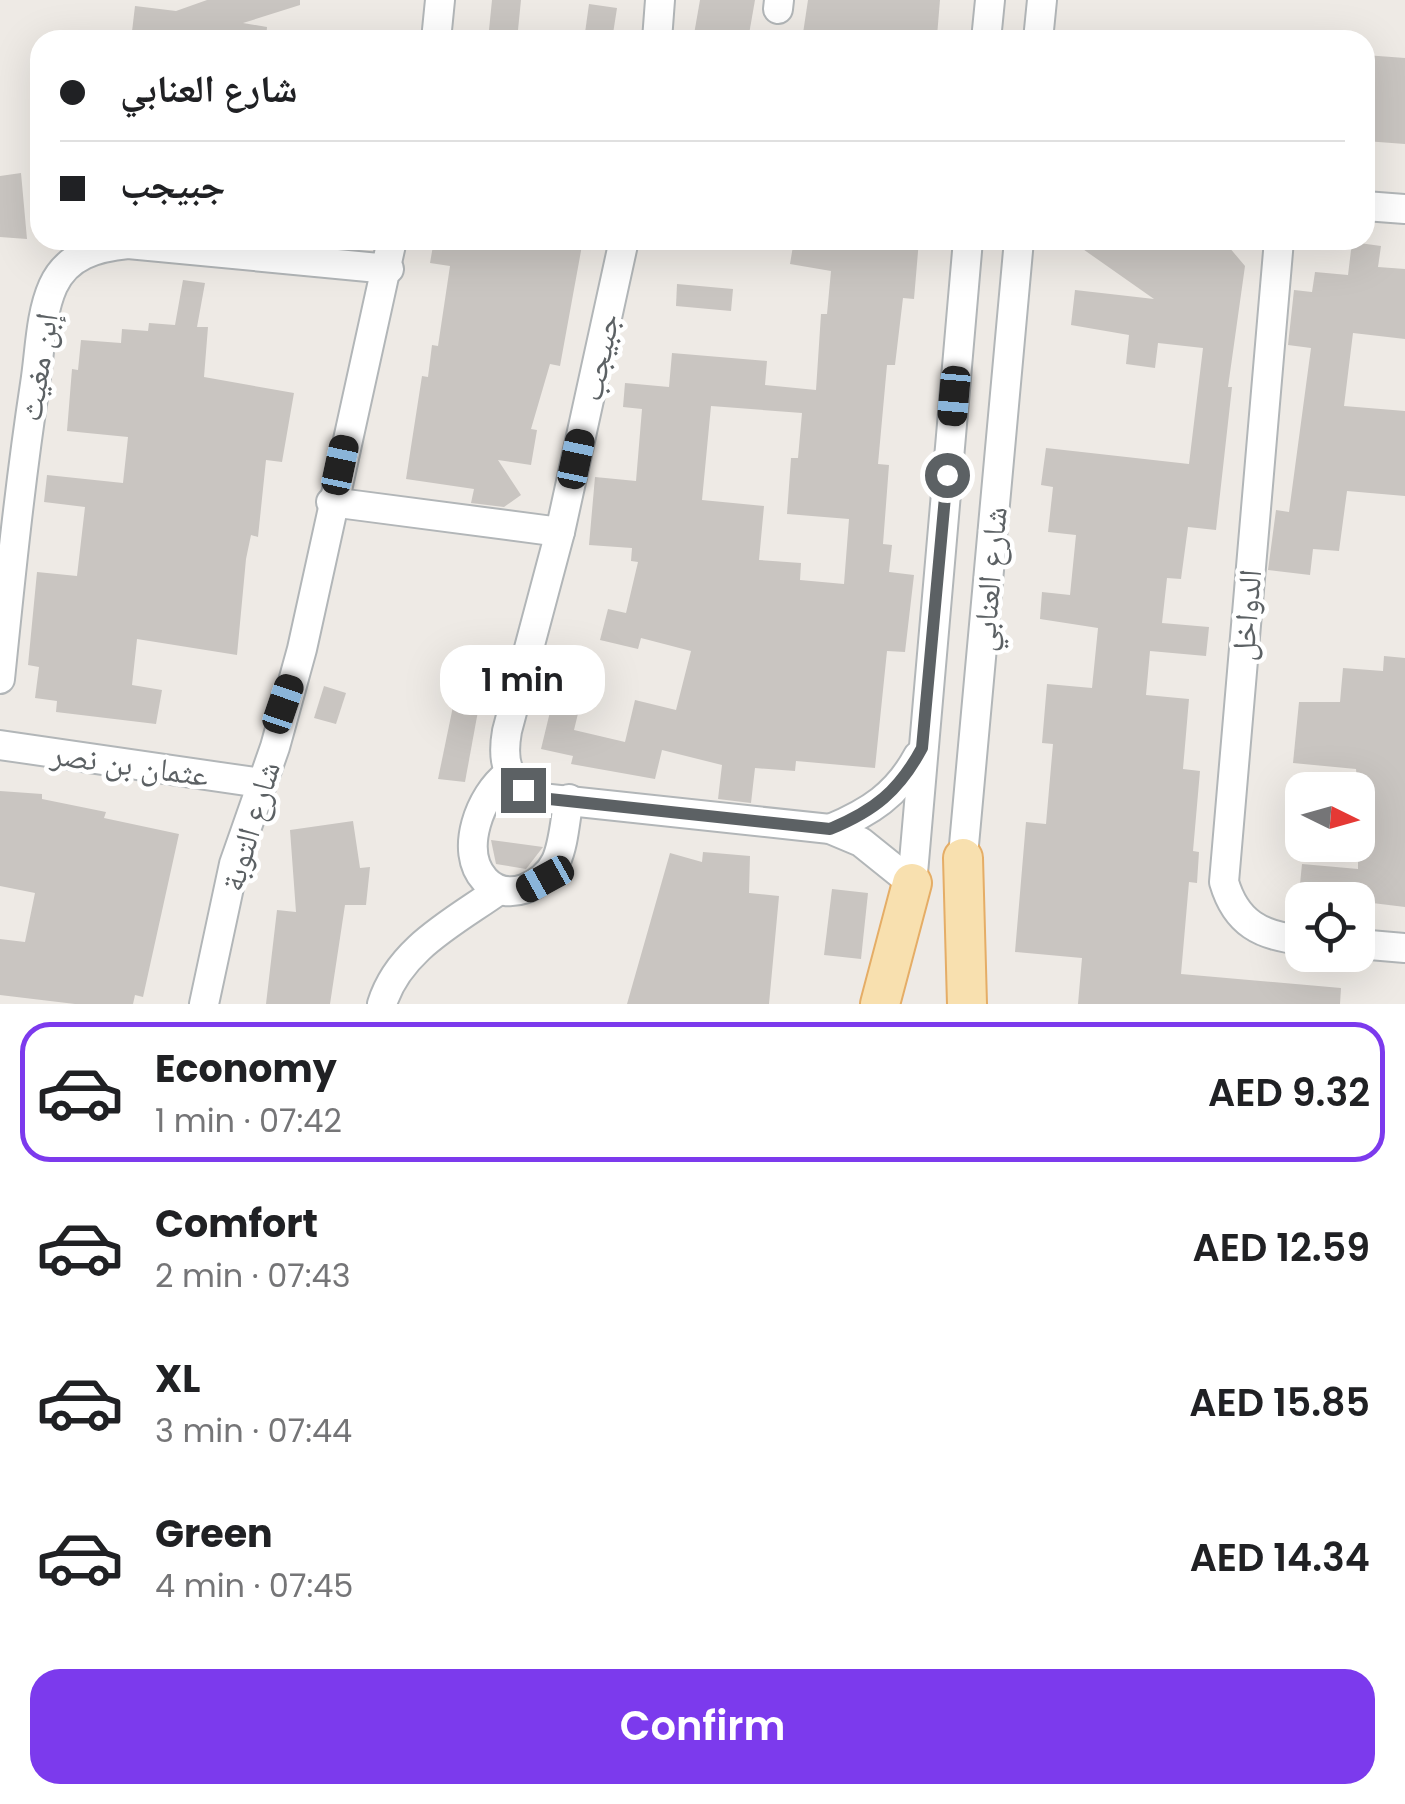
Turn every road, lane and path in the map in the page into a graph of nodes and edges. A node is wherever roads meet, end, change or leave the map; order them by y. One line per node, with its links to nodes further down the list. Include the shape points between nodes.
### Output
1 (440, 0): 5 (street)
2 (660, 0): 6 (street)
3 (990, 0): 7 (street)
4 (1042, 0): 8 (street)
5 (437, 30)
6 (658, 30)
7 (987, 30)
8 (1039, 30)
9 (1375, 207): 10 (street)
10 (1405, 210)
11 (91, 250): 19 (street, إبن مغيث, via 53,285)
12 (191, 250): 18 (street, إبن مغيث)
13 (391, 250): 18 (street, شارع التوبة)
14 (622, 250): 21 (street, جبيجب)
15 (967, 250): 24 (street, شارع العنابي)
16 (1018, 250): 29 (street, شارع العنابي)
17 (1279, 250): 32 (street, الدواخل, via 1224,882 1231,906 1248,925)
18 (389, 269): 20 (street, شارع التوبة)
19 (10, 476): 22 (street, إبن مغيث)
20 (332, 502): 21 (street); 26 (street, شارع التوبة, via 302,649)
21 (560, 532): 25 (street, جبيجب, via 507,730)
22 (0, 680)
23 (0, 745): 26 (street, عثمان بن نصر)
24 (922, 748): 28 (street, via 890,797); 30 (street, شارع العنابي)
25 (507, 775): 27 (street, via 540,798); 31 (street, via 483,800 476,830 482,879)
26 (261, 783): 35 (street, شارع التوبة, via 234,864)
27 (569, 800): 28 (street); 31 (street, via 558,858 545,879 525,890)
28 (830, 829): 30 (street, via 861,842)
29 (963, 858): 39 (street, شارع العنابي); 40 (main road)
30 (912, 883): 37 (main road); 38 (street, شارع العنابي)
31 (498, 890): 36 (street, via 414,950 393,975)
32 (1285, 938)
33 (1375, 945): 34 (street)
34 (1405, 948)
35 (204, 1004)
36 (382, 1004)
37 (880, 1004)
38 (900, 1004)
39 (950, 1004)
40 (967, 1004)

